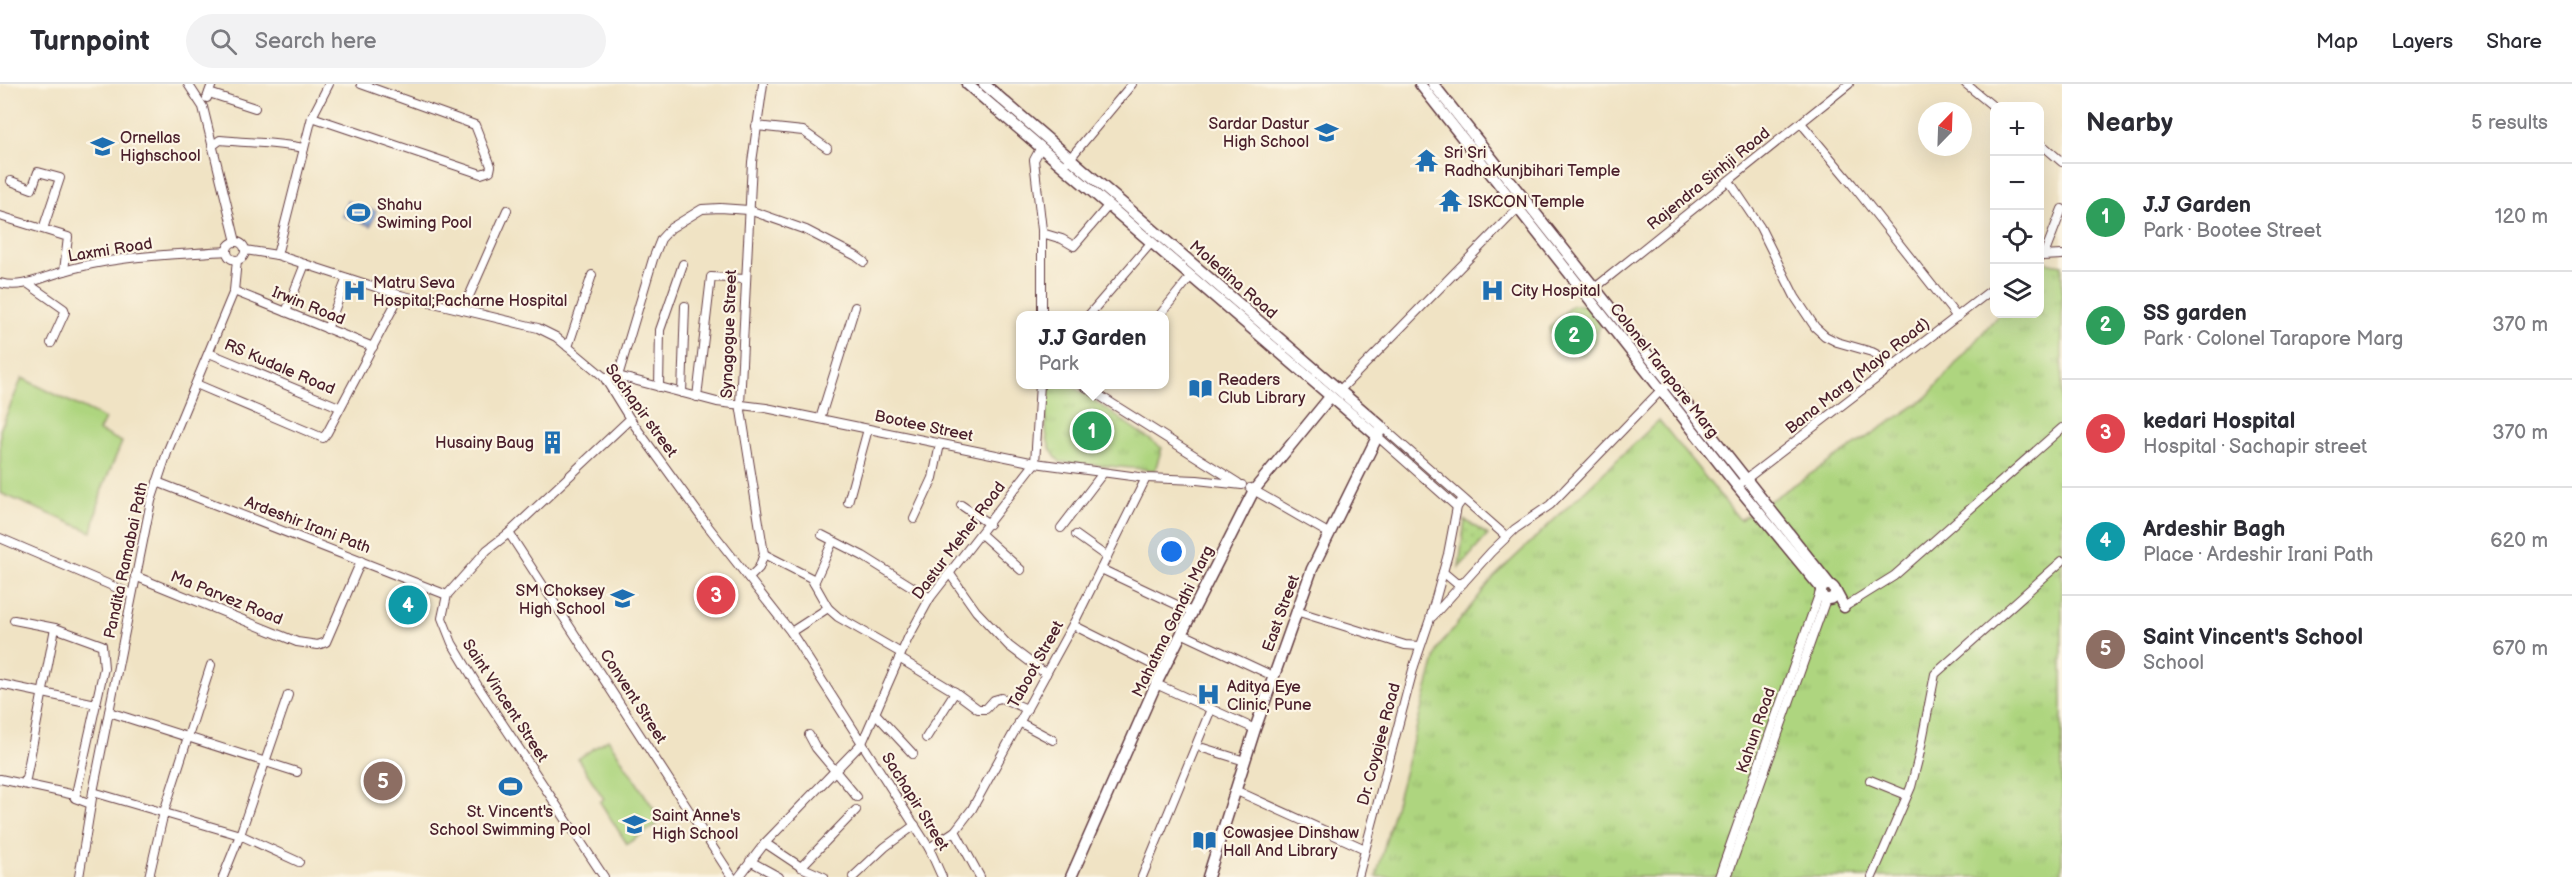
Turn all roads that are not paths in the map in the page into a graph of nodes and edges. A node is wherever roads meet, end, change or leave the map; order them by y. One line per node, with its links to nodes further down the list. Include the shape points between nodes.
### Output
1 (188, 84): 15 (street)
2 (212, 84): 13 (street)
3 (329, 84): 17 (street)
4 (361, 84): 17 (street, via 475,125 490,171 481,174)
5 (763, 84): 19 (street, Synagogue Street)
6 (967, 84): 22 (main road, Moledina Road)
7 (984, 84): 25 (main road, Moledina Road)
8 (1132, 84): 25 (street)
9 (1420, 84): 30 (main road, Colonel Tarapore Marg)
10 (1433, 84): 30 (main road, Colonel Tarapore Marg)
11 (1849, 84): 18 (street, Rajendra Sinhji Road)
12 (1966, 84): 14 (street)
13 (209, 93): 15 (street); 16 (street)
14 (1990, 103)
15 (204, 107): 20 (street)
16 (255, 108)
17 (312, 117): 23 (street)
18 (1801, 123): 29 (street, Rajendra Sinhji Road); 68 (street)
19 (756, 126): 24 (street, via 803,131); 34 (street, Synagogue Street)
20 (212, 146): 23 (street, via 220,140); 38 (street)
21 (2044, 146): 26 (street)
22 (1041, 147): 27 (main road, Moledina Road); 37 (street, via 1034,160)
23 (304, 148): 43 (street)
24 (827, 148)
25 (1070, 158): 27 (street); 82 (main road, Moledina Road)
26 (2062, 162)
27 (1063, 167): 31 (main road, Moledina Road)
28 (11, 181): 36 (street, via 32,189 38,172 60,178)
29 (1729, 181): 58 (street, Rajendra Sinhji Road); 74 (street, via 1760,227 1795,297 1815,327 1837,342 1872,352)
30 (1522, 205): 58 (main road, Colonel Tarapore Marg); 82 (street)
31 (1108, 206): 37 (street, via 1074,246); 39 (main road, Moledina Road)
32 (2062, 209): 42 (street)
33 (507, 210): 63 (street)
34 (749, 210): 47 (street, via 806,230); 54 (street, Synagogue Street); 75 (street, via 702,209 662,238)
35 (0, 216): 36 (street)
36 (43, 229): 50 (street, via 68,237)
37 (1042, 233): 64 (street)
38 (236, 242): 40 (street); 41 (street)
39 (1151, 243): 52 (main road, Moledina Road); 65 (street)
40 (245, 250): 43 (street, Sachapir street); 46 (street)
41 (227, 251): 46 (street, via 230,258); 50 (street, Laxmi Road, via 86,264)
42 (2044, 251)
43 (277, 255): 48 (street, Sachapir street)
44 (2062, 255): 45 (street)
45 (2044, 256)
46 (237, 260): 57 (street, Pandita Ramabai Path)
47 (864, 262)
48 (305, 264): 53 (street, Sachapir street); 67 (street)
49 (683, 264): 79 (street, via 660,330)
50 (64, 271): 56 (street, Laxmi Road)
51 (592, 275): 72 (street)
52 (1191, 276): 66 (street); 85 (main road, Moledina Road)
53 (347, 278): 60 (street, Sachapir street); 69 (street)
54 (745, 279): 84 (street, via 711,277); 86 (street, Synagogue Street)
55 (0, 283): 56 (street, Laxmi Road)
56 (27, 283): 70 (street, via 64,309)
57 (234, 291): 67 (street, Irwin Road); 73 (street, Pandita Ramabai Path)
58 (1591, 292): 78 (main road, Colonel Tarapore Marg)
59 (1990, 292): 68 (street, Bana Marg (Mayo Road))
60 (400, 296): 63 (street, Sachapir street); 71 (street)
61 (685, 306): 83 (street)
62 (855, 307): 89 (street)
63 (463, 310): 72 (street, Sachapir street, via 538,328)
64 (1042, 311)
65 (1092, 311)
66 (1162, 311)
67 (286, 312): 69 (street, Irwin Road)
68 (1957, 317): 74 (street, Bana Marg (Mayo Road))
69 (327, 329): 71 (street, Irwin Road)
70 (51, 343)
71 (373, 347): 87 (street)
72 (568, 347): 76 (street, Sachapir street)
73 (209, 353): 77 (street, Pandita Ramabai Path); 87 (street, RS Kudale Road)
74 (1895, 364): 98 (street, Bana Marg (Mayo Road))
75 (618, 376): 76 (street, Bootee Street); 79 (street, Bootee Street)
76 (604, 377): 88 (street, Sachapir street)
77 (196, 384): 87 (street, via 322,438); 97 (street, Pandita Ramabai Path)
78 (1665, 386): 98 (main road, Colonel Tarapore Marg); 109 (street, via 1550,505)
79 (659, 387): 83 (street, Bootee Street)
80 (1040, 389): 94 (street)
81 (1089, 389): 99 (street)
82 (1340, 390): 92 (main road, Moledina Road)
83 (682, 393): 84 (street, Bootee Street)
84 (697, 397): 86 (street, Bootee Street)
85 (1330, 397): 92 (main road, Moledina Road); 100 (main road, Mahatma Gandhi Marg)
86 (740, 405): 89 (street, Bootee Street); 118 (street, Synagogue Street)
87 (339, 407)
88 (630, 419): 110 (street); 127 (street, Sachapir street)
89 (820, 419): 91 (street, Bootee Street)
90 (2062, 428): 134 (street, via 1894,576)
91 (868, 429): 93 (street, Bootee Street); 102 (street)
92 (1379, 432): 101 (street, Moledina Road); 104 (street); 112 (main road, East Street)
93 (940, 444): 94 (street, Bootee Street); 105 (street, via 933,478)
94 (1035, 464): 95 (street, Bootee Street); 107 (street, Dastur Meher Road)
95 (1103, 472): 96 (street, Bootee Street); 108 (street)
96 (1146, 478): 99 (street, Bootee Street); 119 (street, Taboot Street)
97 (157, 482): 120 (street, Ardeshir Irani Path); 126 (street, Pandita Ramabai Path)
98 (1741, 483): 130 (main road, Colonel Tarapore Marg)
99 (1242, 485): 100 (street)
100 (1254, 490): 112 (street); 137 (main road, Mahatma Gandhi Marg)
101 (1463, 499): 104 (street); 106 (street, Moledina Road)
102 (848, 502)
103 (961, 505): 107 (street)
104 (1457, 507): 124 (street, Dr. Coyajee Road)
105 (914, 519)
106 (1490, 520): 109 (street); 115 (street)
107 (989, 524): 111 (street, Dastur Meher Road)
108 (1061, 528)
109 (1515, 529): 115 (street)
110 (509, 533): 132 (street, via 487,550); 197 (street, Convent Street)
111 (981, 534): 123 (street); 125 (street, Dastur Meher Road)
112 (1330, 534): 136 (main road, East Street)
113 (822, 535): 117 (street)
114 (1076, 535): 119 (street)
115 (1506, 537): 129 (street)
116 (0, 538): 131 (street)
117 (833, 541): 128 (street); 133 (street)
118 (764, 554): 127 (street, via 759,568); 128 (street)
119 (1107, 557): 122 (street, Taboot Street)
120 (361, 561): 126 (street, Ma Parvez Road, via 326,642 318,645); 132 (street, Ardeshir Irani Path)
121 (2062, 561): 179 (street, via 1935,674)
122 (1101, 569): 137 (street); 140 (street, Taboot Street)
123 (1021, 570)
124 (1443, 572): 129 (street, via 1456,583); 138 (street, Dr. Coyajee Road)
125 (950, 574): 133 (street, Dastur Meher Road); 148 (street, via 976,611 1009,646)
126 (135, 576): 131 (street, Pandita Ramabai Path)
127 (749, 578): 142 (street, Sachapir street)
128 (814, 583): 135 (street)
129 (1463, 583): 138 (street)
130 (1827, 592): 134 (main road, Colonel Tarapore Marg); 208 (street, Kahun Road); 209 (street, Kahun Road)
131 (131, 594): 158 (street, Pandita Ramabai Path)
132 (447, 595): 196 (street, Saint Vincent Street, via 442,618 452,643)
133 (930, 598): 145 (street, Dastur Meher Road)
134 (1844, 607)
135 (828, 608): 142 (street); 145 (street)
136 (1296, 611): 144 (street, via 1405,645); 149 (main road, East Street)
137 (1192, 612): 143 (main road, Mahatma Gandhi Marg)
138 (1430, 619): 144 (street, Dr. Coyajee Road)
139 (14, 620): 141 (street)
140 (1073, 625): 147 (street); 148 (street, Taboot Street)
141 (55, 628): 153 (street); 155 (street, via 102,645 104,668)
142 (791, 632): 166 (street, Sachapir street)
143 (1181, 633): 147 (main road, Mahatma Gandhi Marg); 149 (street)
144 (1420, 646): 189 (street, Dr. Coyajee Road)
145 (900, 656): 152 (street); 159 (street, Dastur Meher Road)
146 (212, 665): 163 (street)
147 (1163, 670): 151 (main road, Mahatma Gandhi Marg)
148 (1046, 674): 156 (street, Taboot Street)
149 (1273, 676): 161 (main road, East Street)
150 (0, 684): 153 (street)
151 (1156, 684): 157 (street); 204 (main road, Mahatma Gandhi Marg)
152 (955, 692): 156 (street, via 983,711 1001,698); 164 (street)
153 (43, 693): 155 (street); 175 (street)
154 (288, 695): 169 (street)
155 (96, 704): 178 (street)
156 (1027, 709): 160 (street, Taboot Street)
157 (1211, 709): 161 (street); 205 (street)
158 (109, 712): 163 (street); 177 (street, Pandita Ramabai Path)
159 (875, 713): 166 (street, Dastur Meher Road); 168 (street)
160 (1019, 722): 165 (street); 185 (street, Taboot Street, via 968,815)
161 (1255, 729): 170 (main road, East Street)
162 (810, 735): 171 (street)
163 (187, 736): 169 (street); 183 (street)
164 (926, 738)
165 (1053, 740)
166 (862, 743): 171 (street); 184 (street, Sachapir Street)
167 (1203, 748): 170 (street)
168 (913, 754)
169 (264, 761): 172 (street); 186 (street)
170 (1245, 761): 176 (main road, East Street)
171 (836, 770): 180 (street); 187 (street)
172 (297, 772)
173 (0, 778): 175 (street)
174 (1870, 780): 179 (street)
175 (25, 784): 178 (street)
176 (1237, 791): 189 (street); 206 (main road, East Street)
177 (93, 792): 181 (street, Pandita Ramabai Path); 183 (street)
178 (75, 795): 181 (street)
179 (1907, 795): 210 (street)
180 (857, 797)
181 (91, 804): 193 (street, Pandita Ramabai Path)
182 (856, 810): 192 (street)
183 (164, 812): 186 (street); 194 (street)
184 (915, 825): 188 (street, Sachapir Street); 201 (street, Sachapir Street)
185 (955, 831): 188 (street, Taboot Street); 203 (street)
186 (240, 835): 191 (street); 195 (street)
187 (765, 843): 190 (street); 192 (street)
188 (929, 848): 202 (street, Sachapir Street)
189 (1365, 849): 207 (street, Dr. Coyajee Road)
190 (750, 861): 198 (street); 199 (street)
191 (299, 862)
192 (801, 867): 200 (street)
193 (79, 877)
194 (149, 877)
195 (223, 877)
196 (604, 877)
197 (732, 877)
198 (739, 877)
199 (779, 877)
200 (824, 877)
201 (853, 877)
202 (942, 877)
203 (980, 877)
204 (1071, 877)
205 (1142, 877)
206 (1208, 877)
207 (1358, 877)
208 (1719, 877)
209 (1727, 877)
210 (1872, 877)

